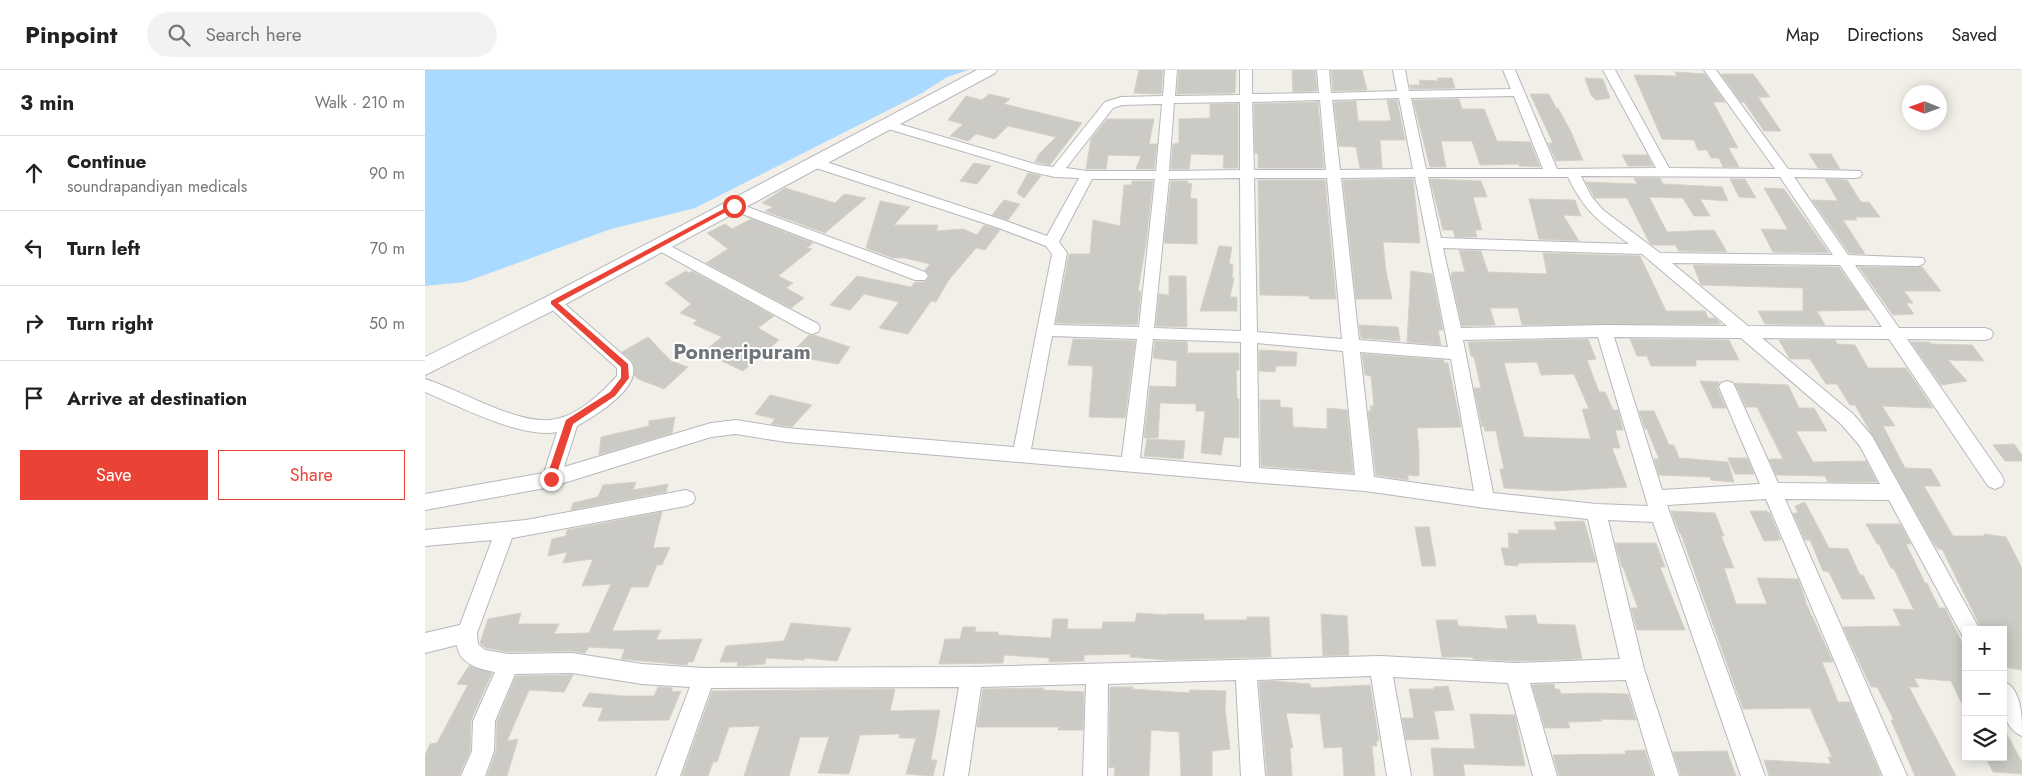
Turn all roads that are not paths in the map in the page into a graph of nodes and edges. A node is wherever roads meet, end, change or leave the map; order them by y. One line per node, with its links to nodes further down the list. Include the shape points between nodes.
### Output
1 (989, 70): 14 (main road)
2 (1171, 70): 13 (street)
3 (1246, 70): 12 (street)
4 (1323, 70): 11 (street)
5 (1399, 70): 10 (street)
6 (1509, 70): 9 (street)
7 (1609, 70): 17 (street)
8 (1710, 70): 21 (street)
9 (1519, 92): 10 (street); 19 (street)
10 (1405, 95): 11 (street); 20 (street)
11 (1325, 96): 12 (street); 26 (street)
12 (1246, 97): 13 (street); 25 (street)
13 (1169, 100): 18 (street, via 1121,101 1109,105); 24 (street)
14 (889, 125): 15 (main road); 18 (street)
15 (815, 164): 27 (main road); 29 (street, via 1001,224)
16 (1572, 172): 17 (street); 19 (street); 31 (street, via 1585,198 1598,213)
17 (1665, 172): 21 (street)
18 (1055, 173): 23 (street)
19 (1552, 173): 20 (street)
20 (1421, 174): 26 (street); 28 (street)
21 (1785, 174): 22 (street); 33 (street)
22 (1855, 174)
23 (1087, 175): 24 (street); 29 (street)
24 (1163, 175): 25 (street); 41 (street)
25 (1247, 175): 26 (street); 45 (street)
26 (1333, 175): 46 (street)
27 (734, 206): 30 (main road); 35 (street)
28 (1435, 243): 31 (street); 42 (street)
29 (1051, 244): 38 (street, via 1060,253)
30 (659, 245): 36 (main road); 37 (street)
31 (1644, 249): 32 (street)
32 (1657, 258): 33 (street); 40 (street)
33 (1843, 259): 34 (street); 43 (street)
34 (1918, 260)
35 (920, 276)
36 (553, 302): 48 (main road); 51 (street, via 625,366 625,378 612,394)
37 (812, 328)
38 (1045, 330): 41 (street); 52 (street)
39 (1604, 331): 40 (street); 42 (street); 63 (street)
40 (1746, 333): 43 (street); 59 (street, via 1859,431)
41 (1147, 334): 45 (street); 53 (street)
42 (1453, 334): 47 (street)
43 (1896, 334): 44 (street); 56 (street)
44 (1985, 334)
45 (1249, 337): 46 (street); 54 (street)
46 (1351, 344): 47 (street); 57 (street)
47 (1458, 354): 61 (street)
48 (425, 367)
49 (425, 385): 51 (street, via 529,426 549,427)
50 (1727, 387): 58 (street)
51 (569, 422): 55 (street)
52 (1021, 455): 53 (street); 55 (street, via 786,435 737,427 711,430)
53 (1130, 464): 54 (street)
54 (1250, 475): 57 (street)
55 (551, 479): 62 (street)
56 (1995, 481)
57 (1365, 483): 61 (street)
58 (1772, 491): 59 (street); 63 (street); 89 (street)
59 (1895, 492): 67 (street)
60 (686, 498): 65 (street)
61 (1485, 500): 64 (street)
62 (425, 502)
63 (1657, 506): 64 (street); 88 (street)
64 (1596, 512): 73 (street)
65 (505, 531): 66 (street); 68 (street)
66 (425, 538)
67 (1968, 626)
68 (467, 633): 69 (street); 70 (street, via 468,649 480,659)
69 (425, 643)
70 (509, 664): 77 (street, via 571,663 642,674); 80 (street, via 484,721 483,751)
71 (1380, 666): 72 (street); 74 (street); 85 (street)
72 (1245, 670): 75 (street); 84 (street)
73 (1633, 670): 74 (street); 87 (street)
74 (1516, 672): 86 (street)
75 (1097, 674): 76 (street); 83 (street)
76 (972, 677): 77 (street); 82 (street)
77 (704, 678): 81 (street)
78 (2007, 698): 79 (street)
79 (2022, 725)
80 (473, 776)
81 (669, 776)
82 (956, 776)
83 (1095, 776)
84 (1253, 776)
85 (1399, 776)
86 (1545, 776)
87 (1667, 776)
88 (1753, 776)
89 (1895, 776)

